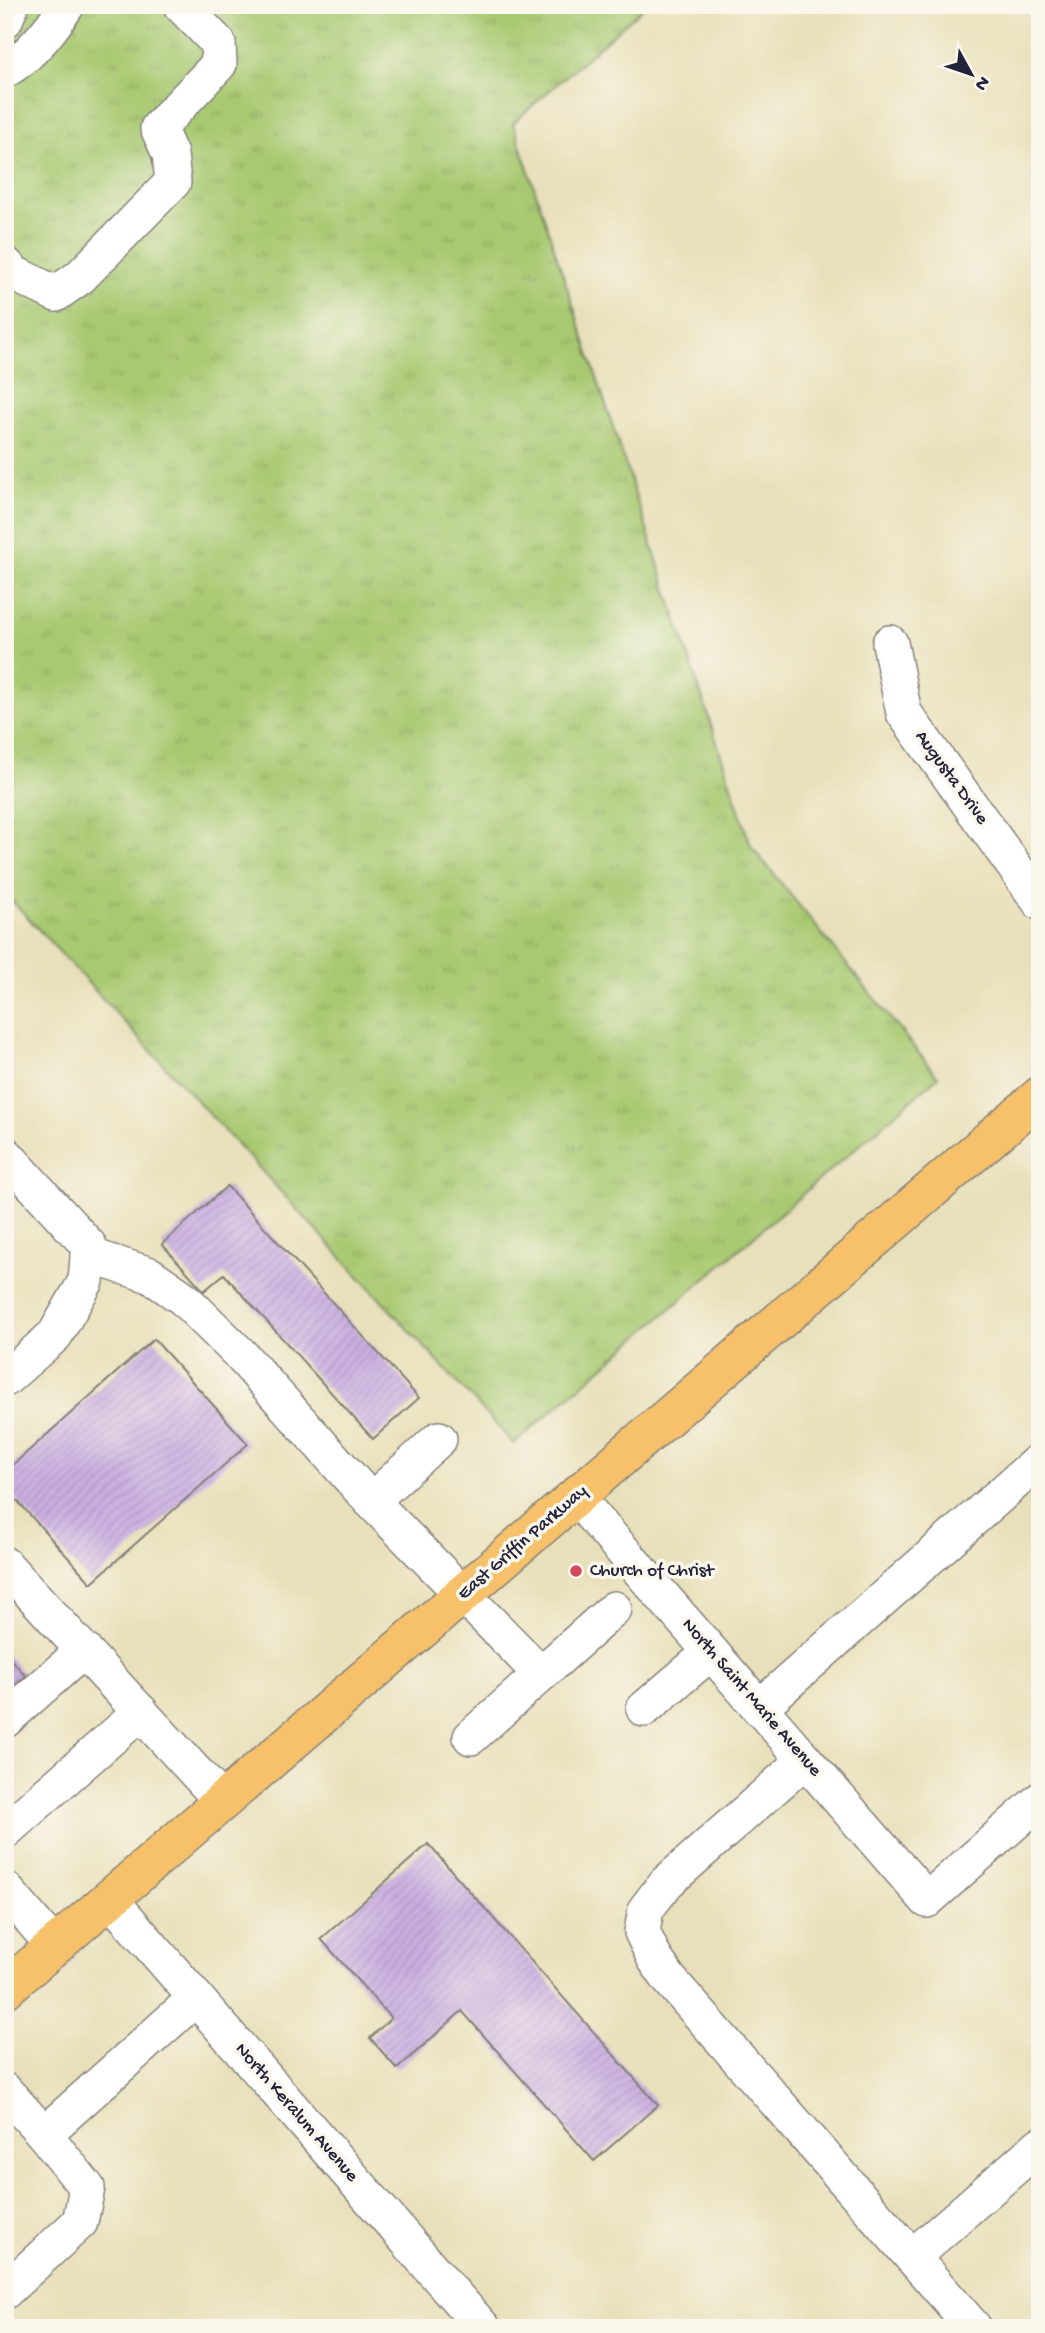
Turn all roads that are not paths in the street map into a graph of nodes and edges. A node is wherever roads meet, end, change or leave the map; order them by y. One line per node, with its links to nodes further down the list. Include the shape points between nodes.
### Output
1 (12, 5): 4 (street)
2 (66, 5): 5 (street, via 56,22)
3 (181, 5): 6 (street, via 218,43 219,64 158,128 170,154 173,183 80,277 56,294 15,274)
4 (5, 20)
5 (5, 70)
6 (5, 264)
7 (890, 643): 8 (street, Augusta Drive, via 904,713)
8 (1040, 901)
9 (1040, 1096): 15 (main road, East Griffin Parkway)
10 (5, 1154): 11 (street, via 89,1246)
11 (88, 1255): 12 (street, via 86,1281 55,1335); 16 (street, via 150,1275 183,1298 239,1353)
12 (5, 1379)
13 (439, 1438): 16 (street)
14 (1040, 1460): 23 (street)
15 (576, 1497): 18 (main road, East Griffin Parkway); 21 (street, North Saint Marie Avenue)
16 (371, 1501): 18 (street)
17 (5, 1565): 20 (street)
18 (462, 1595): 22 (street); 30 (main road, East Griffin Parkway)
19 (614, 1609): 22 (street)
20 (84, 1650): 25 (street); 26 (street)
21 (711, 1652): 23 (street, North Saint Marie Avenue); 24 (street)
22 (541, 1674): 27 (street)
23 (759, 1708): 28 (street, North Saint Marie Avenue)
24 (644, 1709)
25 (141, 1712): 30 (street); 31 (street)
26 (5, 1720)
27 (471, 1737)
28 (805, 1759): 29 (street, North Saint Marie Avenue, via 927,1900); 40 (street, via 666,1882 646,1909 642,1932 669,1979)
29 (1040, 1800)
30 (223, 1802): 33 (main road, East Griffin Parkway)
31 (5, 1831)
32 (5, 1889): 34 (street)
33 (110, 1899): 34 (main road, East Griffin Parkway); 36 (street, North Keralum Avenue)
34 (55, 1947): 35 (main road, East Griffin Parkway)
35 (5, 1989)
36 (196, 1998): 38 (street); 42 (street, North Keralum Avenue)
37 (10, 2106): 38 (street)
38 (44, 2134): 41 (street, via 87,2188 80,2222)
39 (1040, 2145): 40 (street)
40 (912, 2257): 43 (street)
41 (5, 2291)
42 (483, 2328)
43 (974, 2328)

